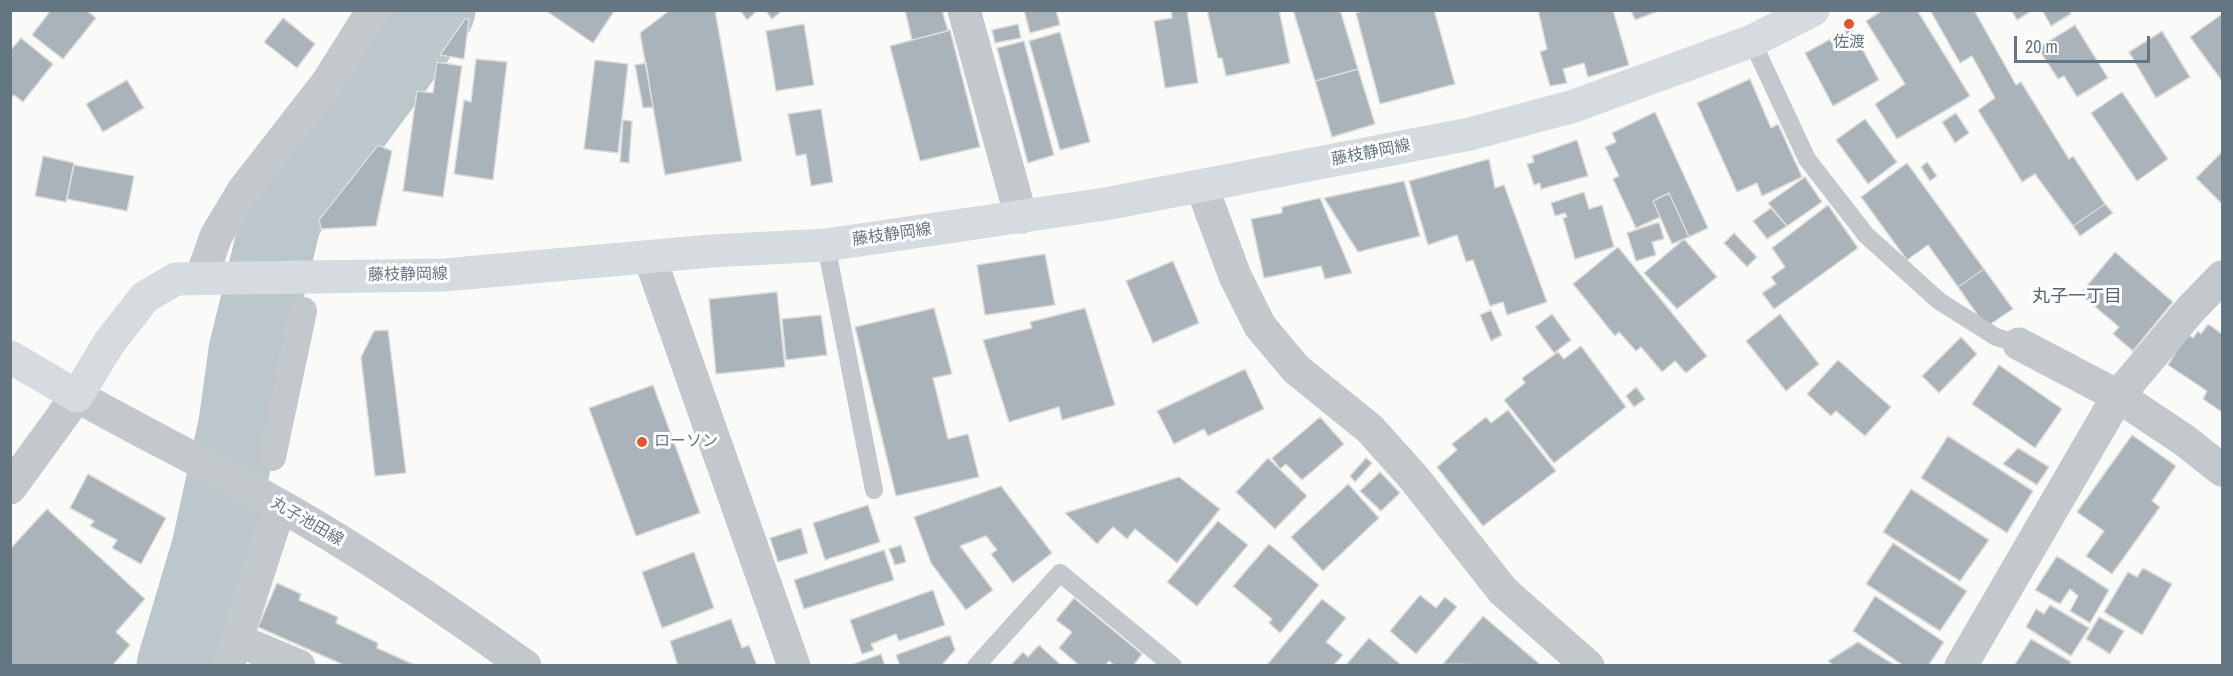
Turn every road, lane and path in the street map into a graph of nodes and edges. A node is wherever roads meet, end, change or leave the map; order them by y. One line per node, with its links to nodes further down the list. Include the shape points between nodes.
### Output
1 (373, 10): 9 (street, via 327,83 243,191 216,236)
2 (964, 10): 6 (street)
3 (1813, 10): 4 (main road, 藤枝静岡線)
4 (1752, 41): 5 (main road, 藤枝静岡線, via 1574,106 1470,134); 12 (lane, via 1807,159 1866,235 1939,301 1996,337)
5 (1202, 187): 6 (main road, 藤枝静岡線); 27 (street, via 1235,276 1260,326 1296,369 1370,429 1503,591)
6 (1021, 217): 7 (main road, 藤枝静岡線)
7 (826, 245): 8 (main road, 藤枝静岡線, via 711,250); 19 (lane)
8 (650, 258): 9 (main road, 藤枝静岡線, via 444,275); 24 (street)
9 (217, 276): 14 (main road, 藤枝静岡線, via 176,279 145,297 109,343)
10 (2223, 277): 15 (street)
11 (303, 311): 16 (street)
12 (2019, 344): 15 (street)
13 (10, 357): 14 (main road)
14 (77, 396): 18 (street); 20 (street, 丸子池田線)
15 (2118, 396): 17 (street); 28 (street)
16 (272, 457)
17 (2223, 470)
18 (10, 488)
19 (874, 490)
20 (280, 506): 21 (street); 23 (street, 丸子池田線, via 385,568)
21 (232, 653): 22 (street)
22 (299, 666)
23 (525, 666)
24 (794, 666)
25 (976, 666): 26 (lane, via 1060,573)
26 (1173, 666)
27 (1588, 666)
28 (1961, 666)

